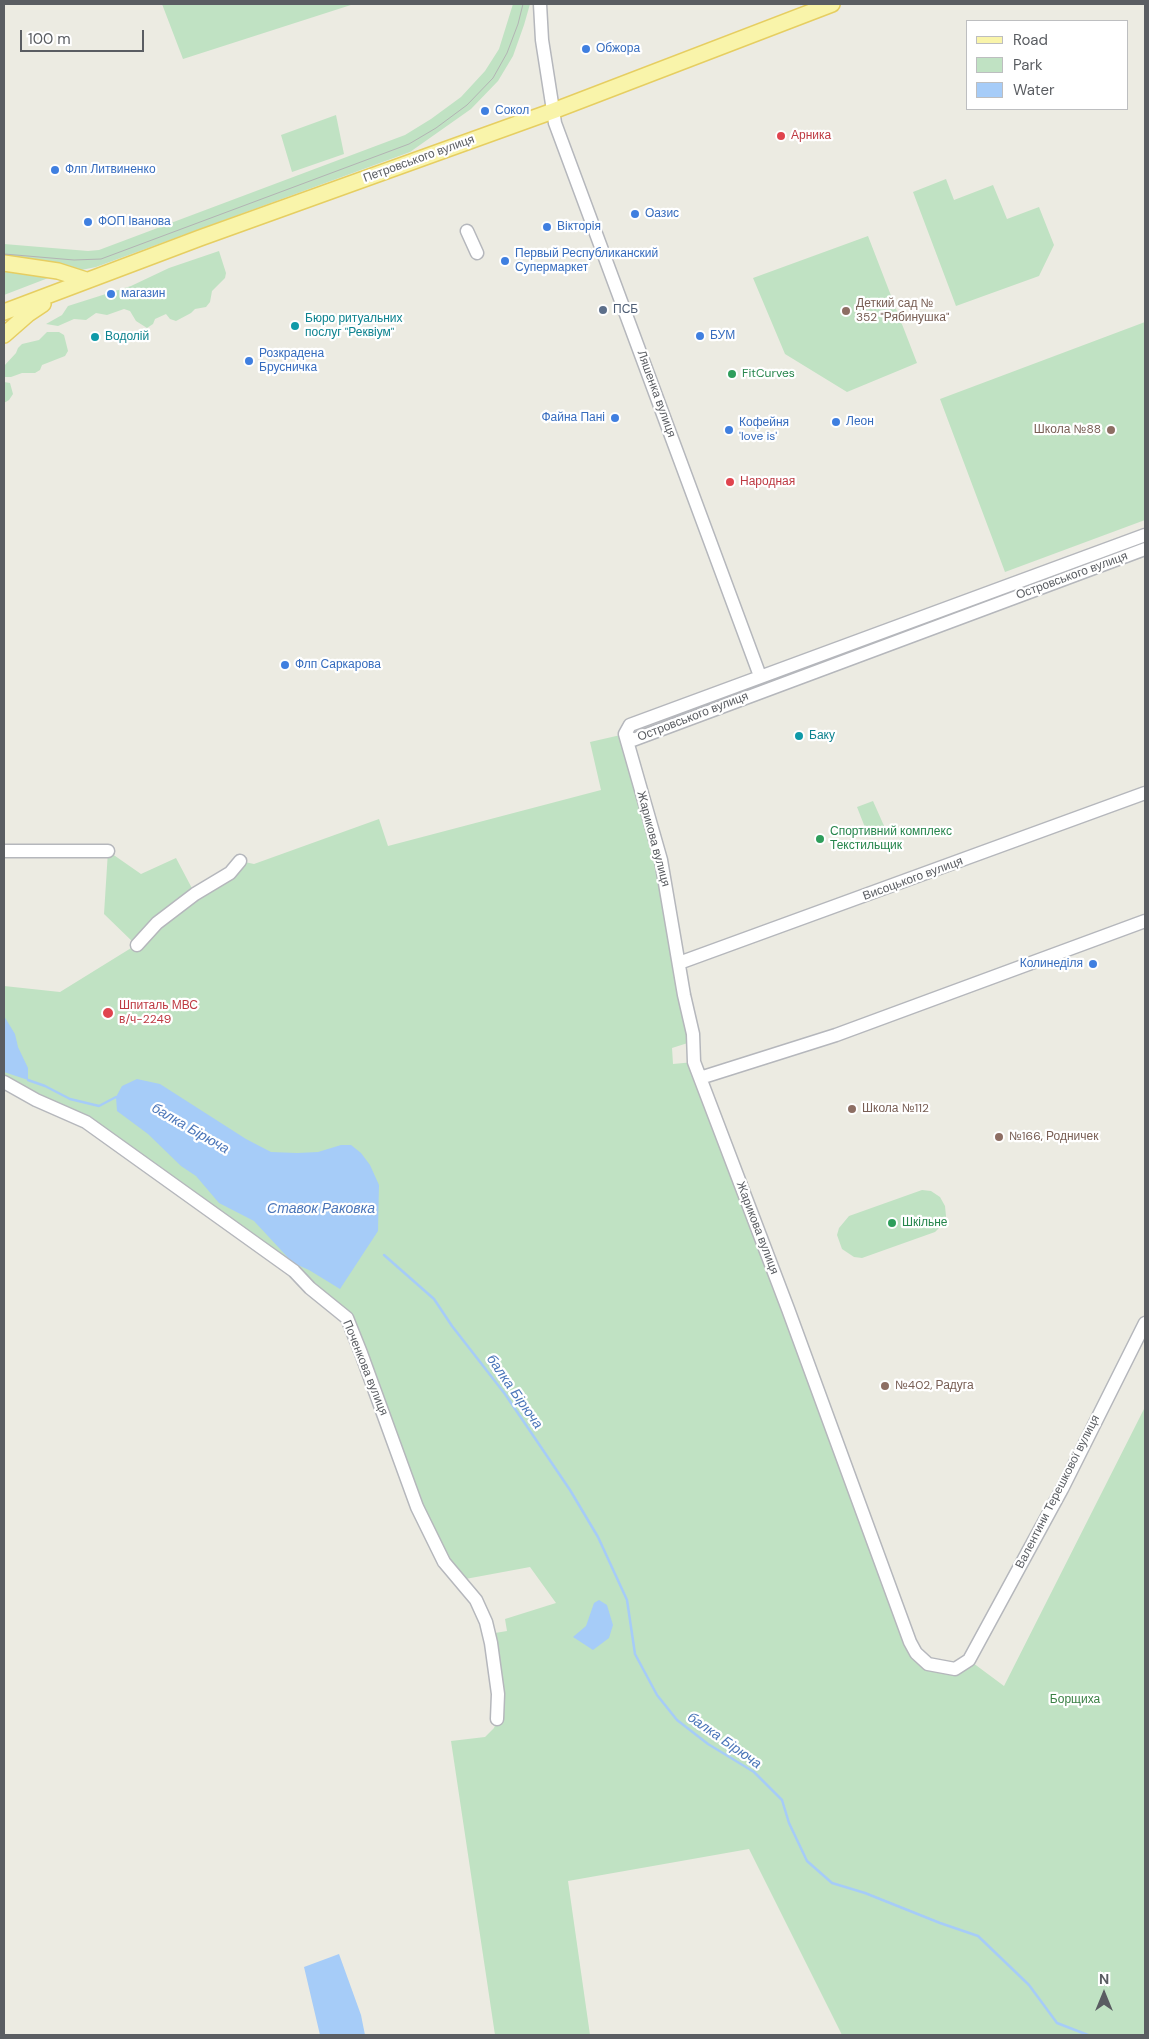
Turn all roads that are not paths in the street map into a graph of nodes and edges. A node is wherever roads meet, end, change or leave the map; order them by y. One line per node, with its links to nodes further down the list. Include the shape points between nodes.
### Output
1 (540, 4): 3 (street, Ляшенка вулиця)
2 (832, 4): 3 (main road, Петровського вулиця)
3 (553, 111): 7 (main road, Петровського вулиця); 12 (street, Ляшенка вулиця, via 555,124)
4 (467, 231): 5 (street)
5 (477, 252)
6 (4, 263): 7 (main road, via 58,271)
7 (86, 280): 8 (main road, Петровського вулиця); 9 (main road, via 28,314)
8 (4, 312)
9 (4, 335)
10 (1145, 536): 12 (street, Островського вулиця)
11 (1145, 549): 13 (street, Островського вулиця, via 633,740)
12 (760, 676): 13 (street, Островського вулиця, via 630,725)
13 (625, 734): 20 (street, Жарикова вулиця, via 661,860)
14 (1145, 792): 20 (street, Висоцького вулиця)
15 (4, 851): 16 (street)
16 (108, 851)
17 (240, 860): 19 (street, via 230,873 157,923)
18 (1145, 921): 21 (street, via 836,1035)
19 (137, 944)
20 (679, 963): 21 (street, Жарикова вулиця, via 694,1041 694,1062)
21 (700, 1078): 24 (street, Жарикова вулиця, via 910,1642 928,1664 955,1669)
22 (4, 1082): 25 (street, Поченкова вулиця, via 86,1122 294,1271 347,1318 417,1507 444,1562 476,1600 486,1622 498,1694)
23 (1145, 1324): 24 (street, Валентини Терешкової вулиця, via 1062,1490)
24 (969, 1660)
25 (497, 1719)

